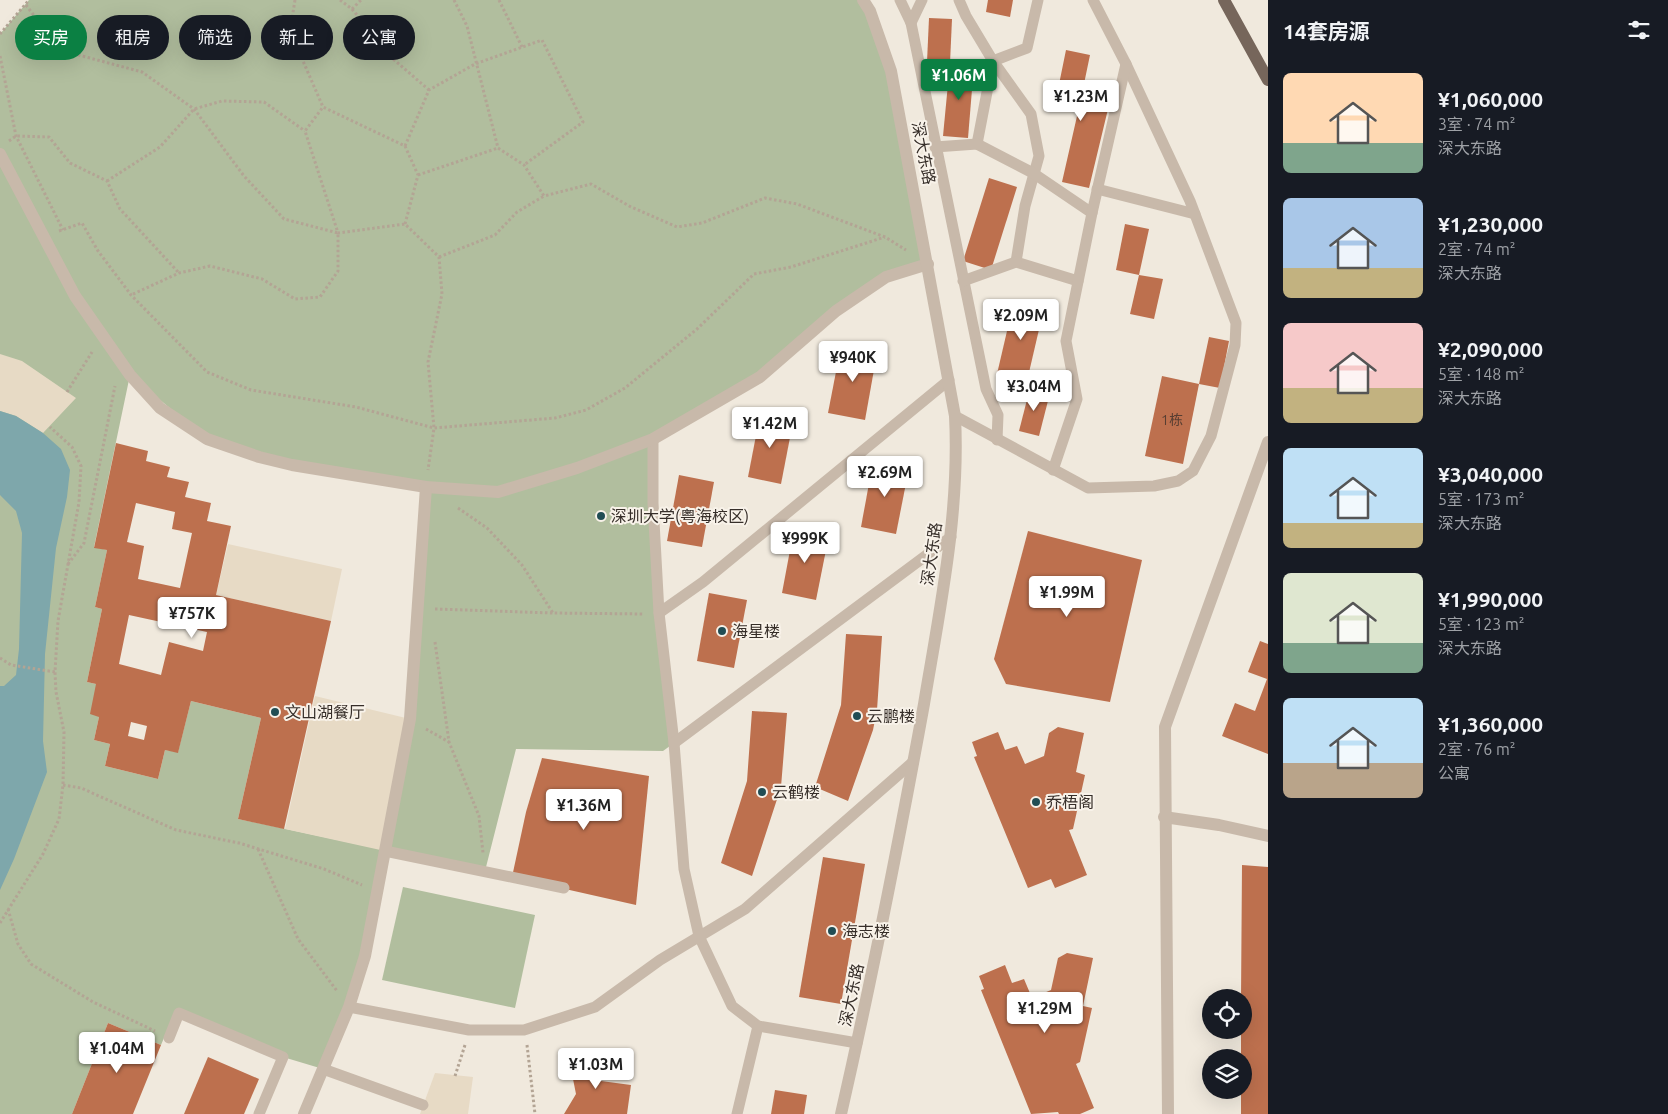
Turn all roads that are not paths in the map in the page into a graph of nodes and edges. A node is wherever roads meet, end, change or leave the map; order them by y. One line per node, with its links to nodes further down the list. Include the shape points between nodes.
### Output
1 (862, 0): 20 (street, 深大东路, via 870,11 892,71)
2 (900, 0): 8 (lane)
3 (922, 0): 8 (lane)
4 (959, 0): 9 (lane)
5 (1038, 0): 9 (lane, via 1026,48)
6 (1093, 0): 10 (lane)
7 (1224, 0): 11 (main road)
8 (911, 22): 13 (lane)
9 (993, 61): 12 (lane); 15 (lane, via 1031,114 1039,156)
10 (1126, 64): 16 (lane); 18 (lane)
11 (1268, 80)
12 (977, 144): 13 (lane); 15 (lane)
13 (935, 147): 21 (lane)
14 (0, 154): 29 (street, via 76,296 130,375 160,408 207,439 259,457)
15 (1033, 173): 17 (lane); 19 (lane)
16 (1097, 190): 17 (lane); 18 (lane)
17 (1092, 213): 22 (lane)
18 (1195, 214): 28 (lane, via 1236,323 1235,346 1211,436 1193,471 1178,481 1154,486 1088,488)
19 (1016, 262): 21 (lane); 22 (lane)
20 (928, 264): 23 (street, 深大东路); 25 (street, via 886,277 836,311 760,377)
21 (963, 281): 26 (lane, via 986,390 998,415)
22 (1078, 281): 28 (lane, via 1066,340 1077,399)
23 (949, 380): 24 (street, 深大东路); 31 (lane, via 703,582)
24 (956, 416): 26 (lane); 30 (street, 深大东路, via 958,460)
25 (653, 439): 29 (street, via 577,468 498,492); 31 (lane)
26 (997, 440): 28 (lane)
27 (1268, 442): 34 (street, via 1164,727)
28 (1053, 470)
29 (426, 487): 36 (street, via 410,719)
30 (951, 537): 32 (lane); 33 (street, 深大东路)
31 (659, 613): 32 (lane)
32 (674, 743): 38 (lane, via 684,869)
33 (913, 762): 38 (lane, via 745,909); 42 (street, 深大东路)
34 (1164, 817): 35 (street); 49 (street)
35 (1268, 836)
36 (385, 851): 37 (lane); 39 (street, via 364,956)
37 (564, 888)
38 (698, 936): 39 (lane, via 595,1007 524,1030 469,1030); 40 (lane, via 732,1006)
39 (349, 1007): 43 (street)
40 (758, 1026): 42 (lane); 47 (lane)
41 (169, 1038): 45 (lane, via 179,1013 283,1057)
42 (857, 1044): 48 (street, 深大东路)
43 (323, 1069): 44 (lane); 46 (street)
44 (423, 1105)
45 (259, 1114)
46 (304, 1114)
47 (737, 1114)
48 (841, 1114)
49 (1168, 1114)

